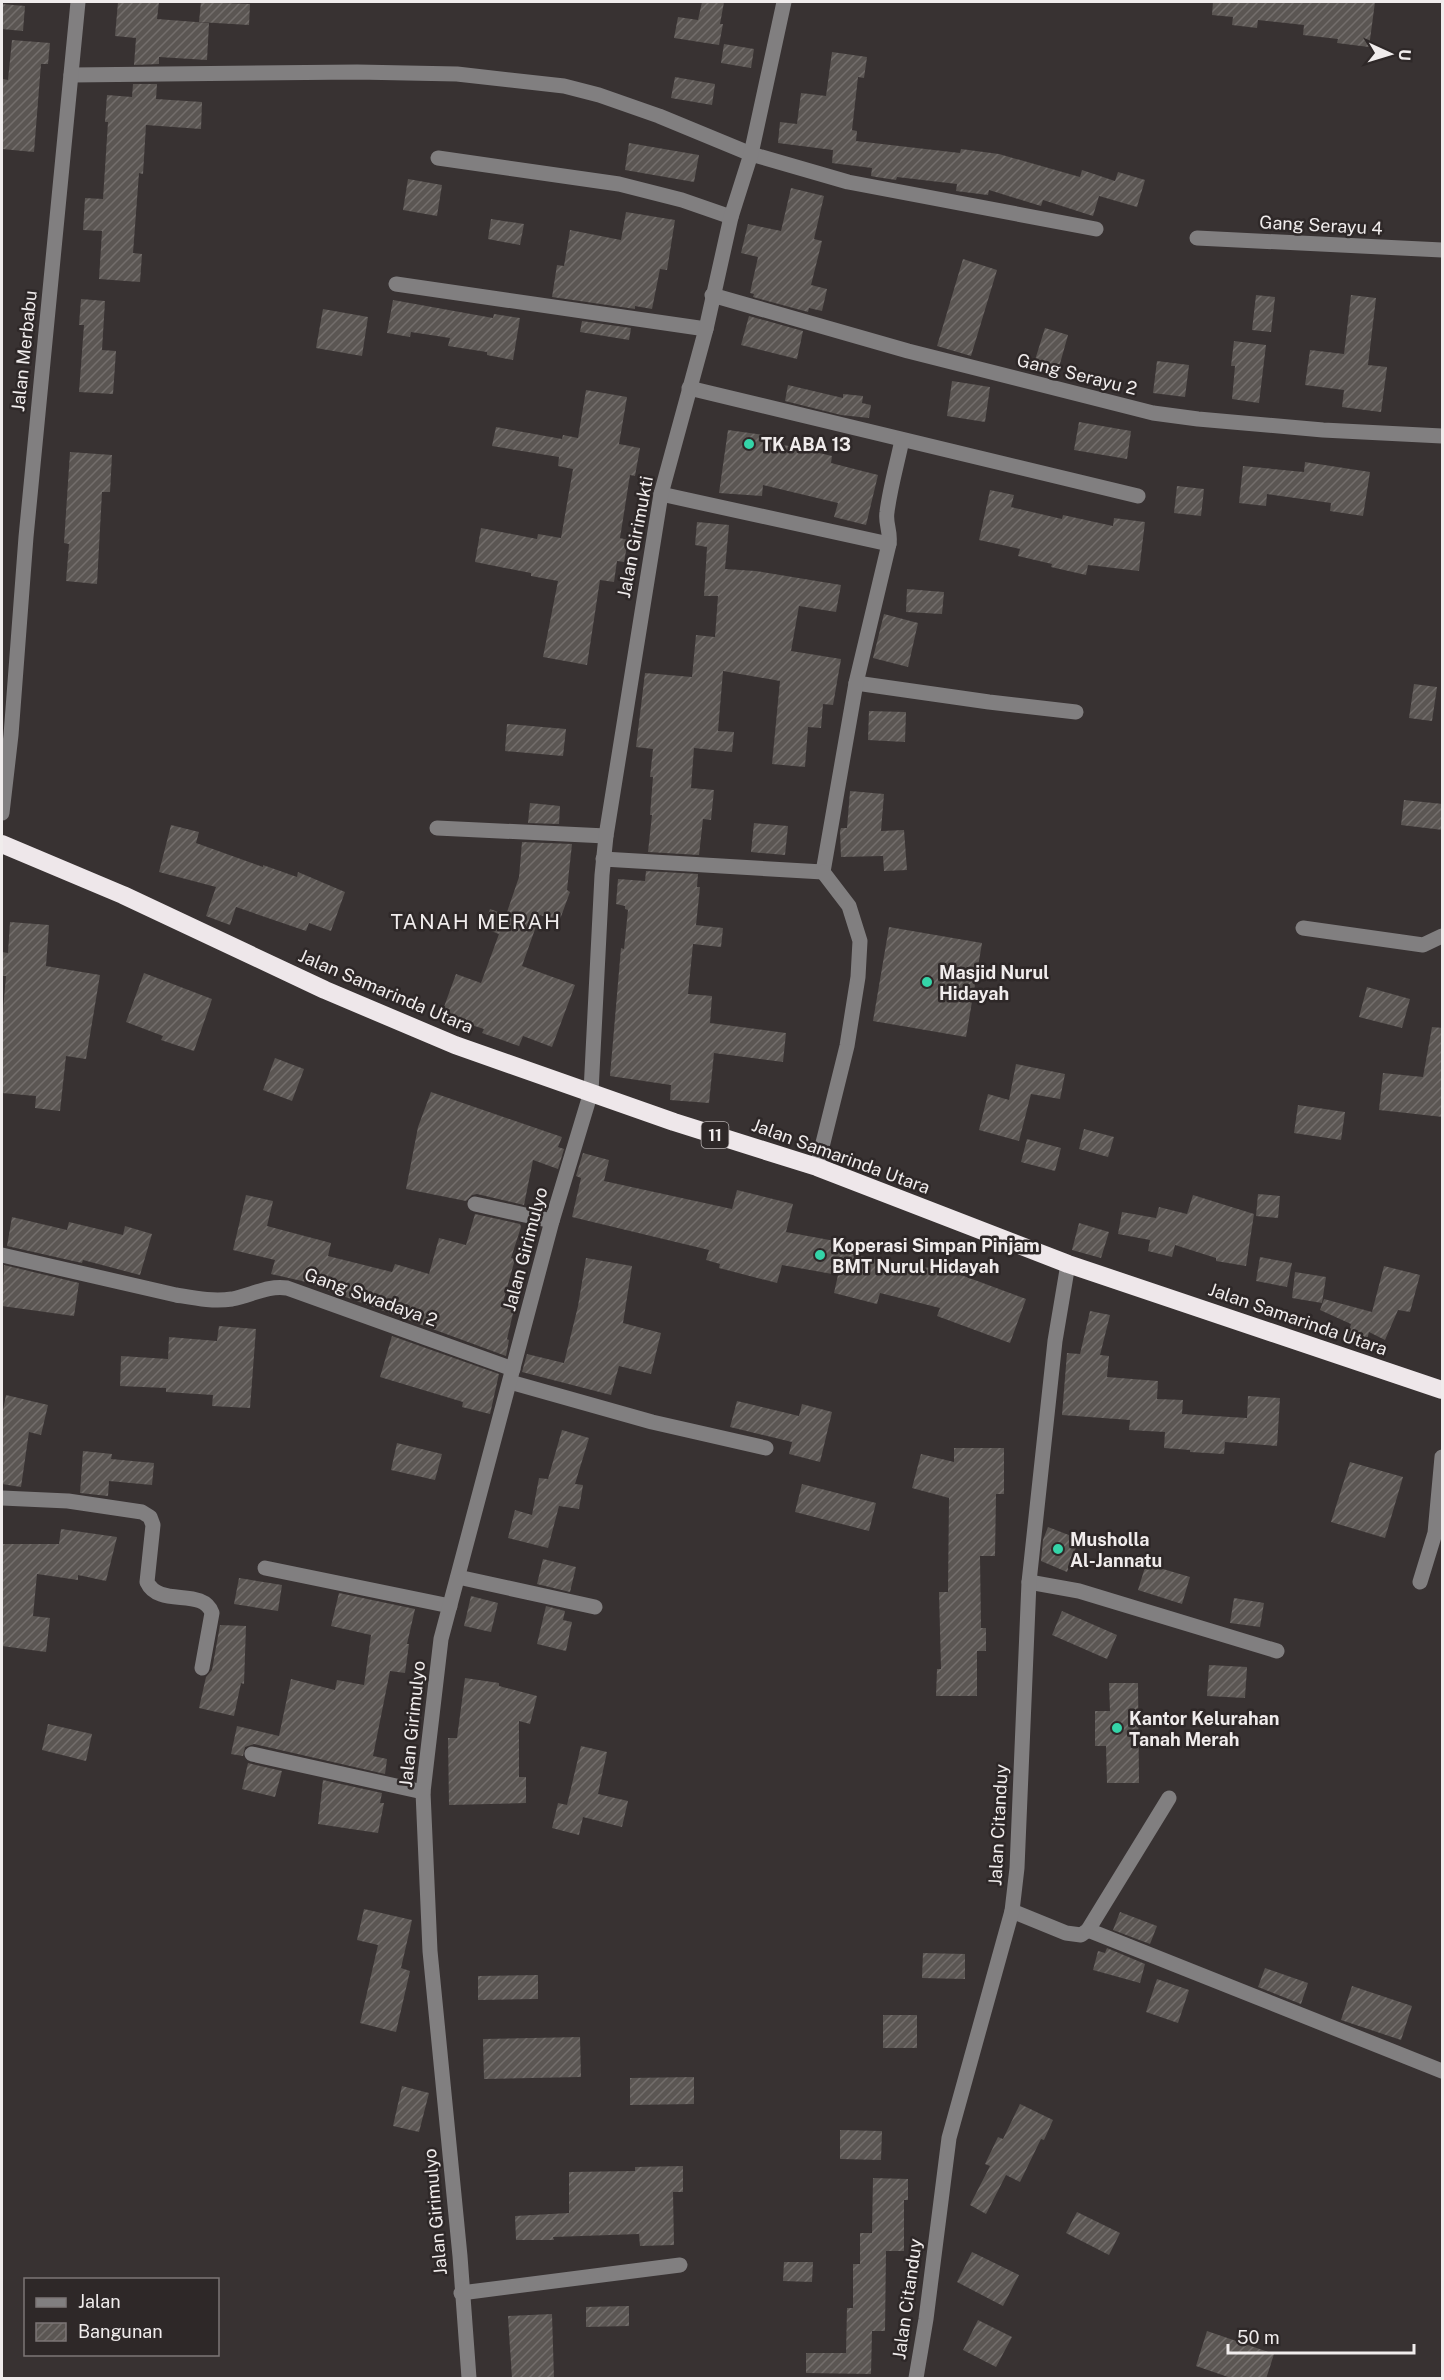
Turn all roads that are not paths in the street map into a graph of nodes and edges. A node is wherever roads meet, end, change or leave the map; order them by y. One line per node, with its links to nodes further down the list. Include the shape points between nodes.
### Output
1 (78, 2): 3 (street, Jalan Merbabu)
2 (784, 2): 4 (street, Jalan Girimukti)
3 (71, 75): 4 (street, via 357,72 457,74 532,82 599,95); 21 (street, Jalan Merbabu)
4 (751, 154): 6 (street, Jalan Girimukti); 7 (street, via 848,182)
5 (438, 158): 6 (street, via 620,184)
6 (731, 217): 11 (street, Jalan Girimukti)
7 (1096, 229)
8 (1197, 238): 9 (street, Gang Serayu 4)
9 (1443, 250)
10 (396, 284): 12 (street)
11 (712, 295): 12 (street, Jalan Girimukti); 14 (street, Gang Serayu 2, via 908,351 1153,413 1300,428)
12 (706, 329): 13 (street, Jalan Girimukti)
13 (689, 388): 15 (street); 16 (street, Jalan Girimukti)
14 (1443, 436)
15 (902, 440): 17 (street); 18 (street, via 886,512 891,532)
16 (661, 494): 18 (street); 23 (street, Jalan Girimukti)
17 (1138, 496)
18 (889, 544): 19 (street)
19 (856, 683): 20 (street); 26 (street)
20 (1076, 712)
21 (2, 813)
22 (437, 828): 23 (street)
23 (606, 836): 25 (street, Jalan Girimukti)
24 (2, 844): 29 (highway, Jalan Samarinda Utara / 11, via 123,895 325,990 445,1040)
25 (603, 859): 26 (street); 29 (street, Jalan Girimukti)
26 (823, 872): 30 (street, via 849,906 860,941 847,1046)
27 (1303, 928): 28 (street, via 1423,945)
28 (1443, 936)
29 (591, 1092): 30 (highway, Jalan Samarinda Utara / 11); 32 (street, Jalan Girimulyo)
30 (817, 1167): 34 (highway, Jalan Samarinda Utara / 11)
31 (475, 1204): 32 (street)
32 (552, 1221): 35 (street, Jalan Girimulyo)
33 (2, 1255): 35 (street, Gang Swadaya 2, via 203,1299 230,1299 267,1288 287,1288)
34 (1068, 1264): 36 (highway, Jalan Samarinda Utara / 11); 42 (street, Jalan Citanduy, via 1055,1341)
35 (511, 1375): 37 (street, Gang Swadaya 2, via 652,1422); 41 (street, Jalan Girimulyo)
36 (1443, 1390)
37 (766, 1448)
38 (1443, 1458): 43 (street, via 1435,1533)
39 (2, 1498): 47 (street, via 79,1503 142,1512 150,1517 153,1525 147,1582 151,1591 190,1598 205,1604 212,1613)
40 (265, 1569): 44 (street)
41 (458, 1577): 44 (street, Jalan Girimulyo); 45 (street)
42 (1029, 1582): 46 (street, via 1079,1591); 51 (street, Jalan Citanduy)
43 (1420, 1582)
44 (450, 1606): 49 (street, Jalan Girimulyo, via 441,1639)
45 (595, 1607)
46 (1277, 1651)
47 (202, 1668)
48 (252, 1754): 49 (street)
49 (423, 1791): 55 (street, Jalan Girimulyo, via 430,1951)
50 (1169, 1798): 52 (street)
51 (1012, 1911): 52 (street, via 1075,1936); 57 (street, Jalan Citanduy, via 949,2138)
52 (1088, 1930): 53 (street)
53 (1443, 2071)
54 (680, 2265): 55 (street)
55 (461, 2294): 56 (street, Jalan Girimulyo)
56 (469, 2379)
57 (916, 2379)

